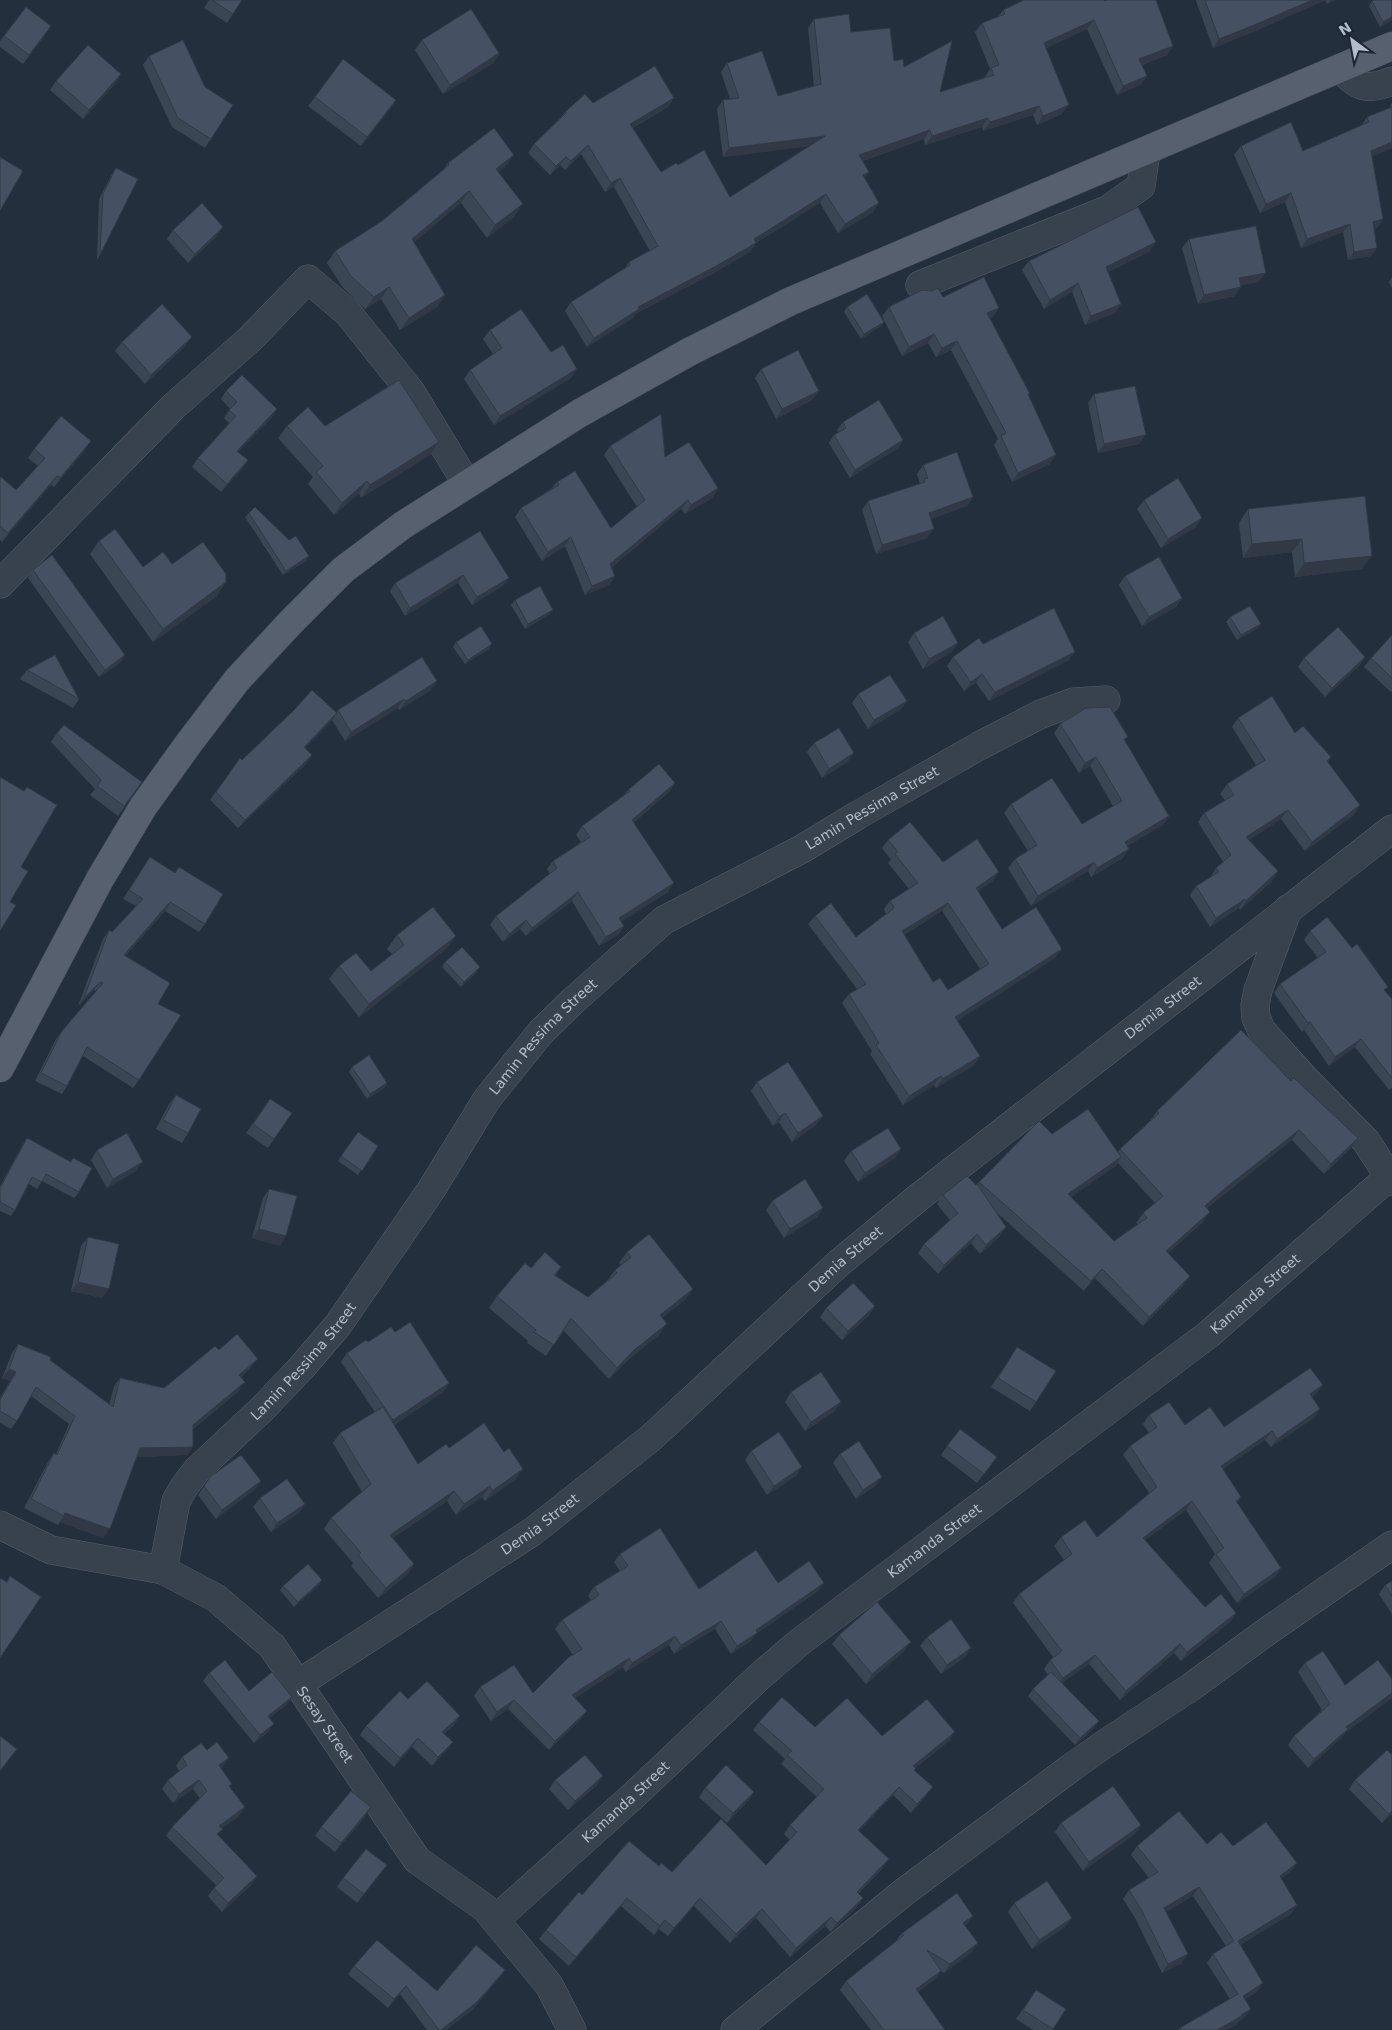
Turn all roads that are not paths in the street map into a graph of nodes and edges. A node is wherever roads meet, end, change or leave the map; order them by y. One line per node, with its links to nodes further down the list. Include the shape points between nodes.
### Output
1 (1392, 46): 2 (main road)
2 (1341, 68): 3 (street, via 1362,86); 4 (main road)
3 (1392, 81)
4 (1146, 152): 5 (street, via 1141,186 1107,210); 6 (main road, via 782,306 689,352 589,408)
5 (920, 285)
6 (467, 484): 7 (street, via 411,392 348,313 308,279 250,339 173,407); 11 (main road, via 402,525 343,570 237,680 143,808 100,879)
7 (0, 584)
8 (1106, 700): 15 (street, Lamin Pessima Street, via 1074,702 1042,714 979,746 802,849 664,920 581,994 541,1032 487,1099 431,1190 338,1326 276,1395 197,1470 184,1487 176,1500)
9 (1392, 829): 10 (street, Demia Street)
10 (1288, 909): 12 (street, via 1258,990 1256,1018 1262,1031 1366,1142); 16 (street, Demia Street, via 919,1196 652,1437 540,1526)
11 (0, 1068)
12 (1390, 1179): 17 (street, Kamanda Street, via 1209,1334 801,1641)
13 (0, 1525): 15 (street, Sesay Street, via 51,1550)
14 (1392, 1545): 19 (street, via 1064,1773 904,1892)
15 (163, 1570): 16 (street, Sesay Street, via 216,1598 272,1646)
16 (298, 1684): 17 (street, Sesay Street, via 417,1860 485,1908)
17 (495, 1920): 18 (street, Sesay Street, via 549,1985)
18 (572, 2030)
19 (736, 2030)

